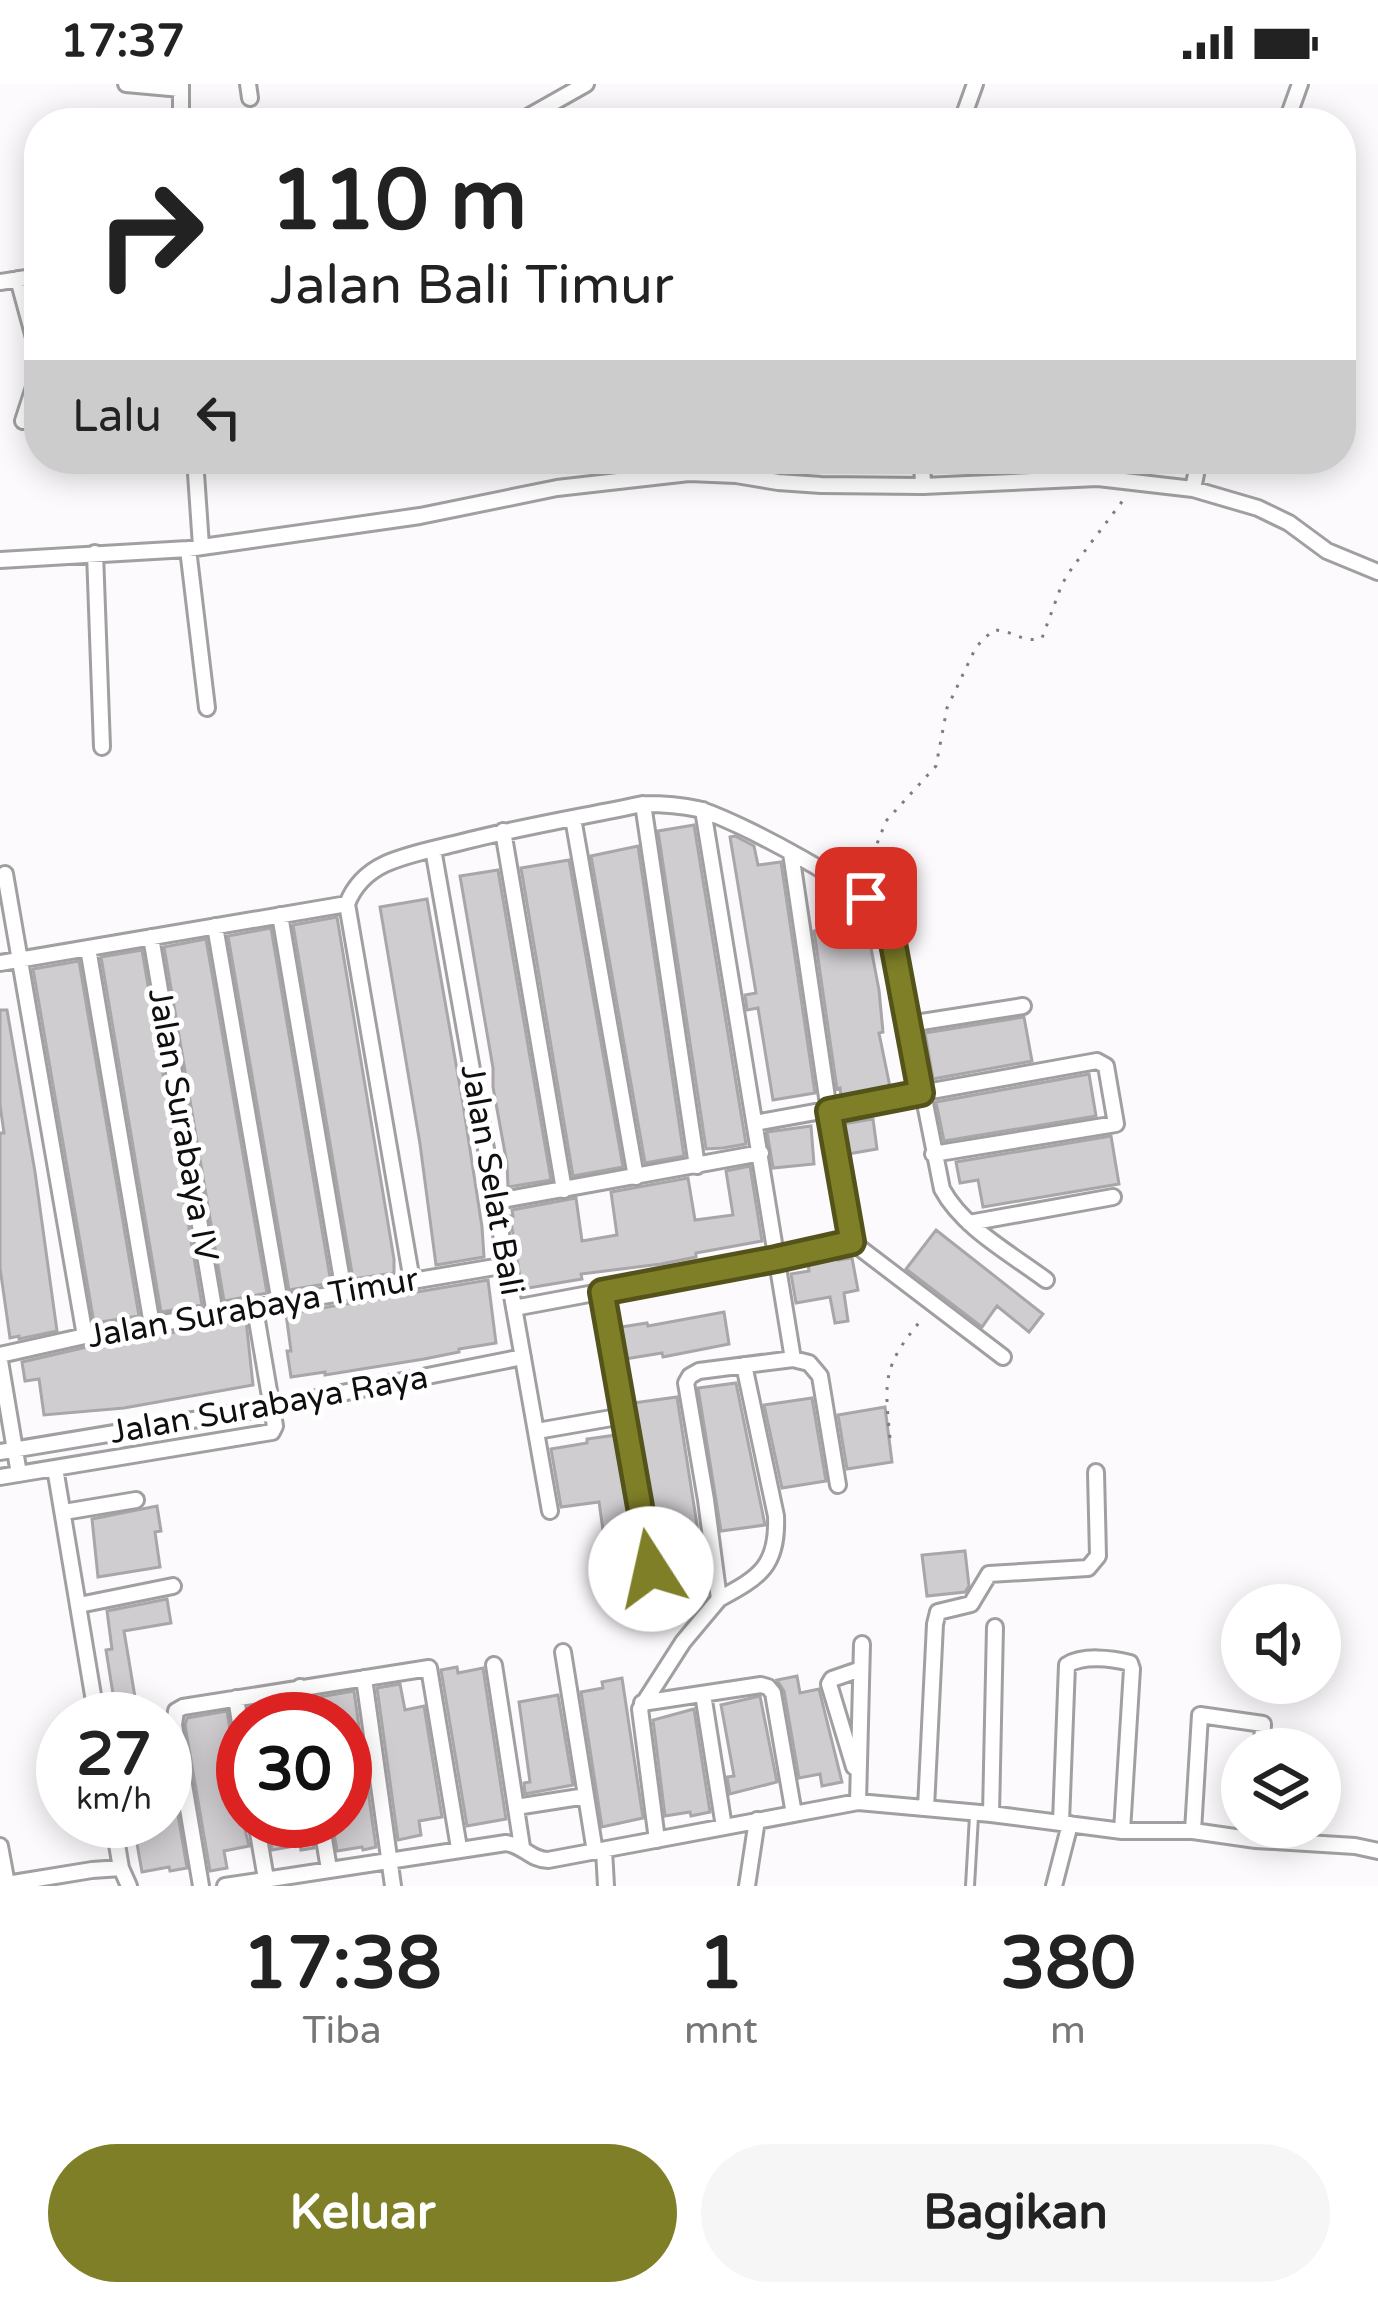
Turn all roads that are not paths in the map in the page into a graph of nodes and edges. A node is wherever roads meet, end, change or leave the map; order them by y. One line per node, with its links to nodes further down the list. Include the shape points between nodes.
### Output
1 (126, 84): 3 (street)
2 (586, 84): 4 (street)
3 (181, 86)
4 (544, 108)
5 (24, 278): 6 (street)
6 (18, 279): 7 (street); 8 (street)
7 (0, 281)
8 (24, 301)
9 (24, 418): 10 (street)
10 (23, 421)
11 (195, 474): 18 (street)
12 (680, 474): 18 (street)
13 (712, 474): 16 (street)
14 (923, 474): 16 (street)
15 (1196, 474): 17 (street)
16 (923, 486): 17 (street, via 1098,478)
17 (1193, 488): 21 (street, via 1258,508)
18 (195, 547): 19 (street); 22 (street)
19 (95, 553): 20 (street); 23 (street)
20 (0, 560)
21 (1378, 572)
22 (207, 708)
23 (102, 747)
24 (643, 804): 25 (street); 26 (street); 45 (street)
25 (703, 810): 29 (street); 42 (street)
26 (573, 818): 27 (street); 46 (street)
27 (503, 831): 28 (street); 47 (street)
28 (433, 849): 31 (street, via 385,864); 49 (street, Jalan Selat Bali)
29 (791, 853): 39 (street, via 882,911); 41 (street)
30 (5, 874): 36 (street)
31 (347, 904): 32 (street); 54 (street)
32 (280, 915): 33 (street); 56 (street)
33 (215, 926): 34 (street); 58 (street)
34 (151, 937): 35 (street); 61 (street, Jalan Surabaya IV)
35 (88, 948): 36 (street); 62 (street)
36 (20, 959): 37 (street); 63 (street)
37 (0, 963)
38 (1023, 1006): 39 (street)
39 (909, 1024): 40 (street)
40 (921, 1093): 41 (street); 44 (street); 44 (street, via 1097,1061 1106,1066 1116,1124)
41 (829, 1111): 42 (street); 51 (street)
42 (755, 1124): 43 (street)
43 (761, 1154): 45 (street); 52 (street)
44 (933, 1154): 50 (street, via 942,1189)
45 (697, 1166): 46 (street)
46 (636, 1177): 47 (street)
47 (563, 1190): 49 (street)
48 (1113, 1197): 50 (street)
49 (497, 1201): 53 (street, Jalan Selat Bali)
50 (969, 1223): 55 (street)
51 (852, 1242): 52 (street); 64 (street)
52 (776, 1259): 57 (street); 67 (street)
53 (508, 1265): 54 (street, Jalan Surabaya Timur); 59 (street, Jalan Selat Bali)
54 (412, 1280): 56 (street, Jalan Surabaya Timur)
55 (1046, 1280)
56 (344, 1292): 58 (street, Jalan Surabaya Timur)
57 (602, 1292): 59 (street); 70 (street)
58 (280, 1303): 60 (street, Jalan Surabaya Timur)
59 (514, 1308): 66 (street, Jalan Selat Bali)
60 (255, 1309): 61 (street, Jalan Surabaya Timur); 69 (street)
61 (215, 1314): 62 (street, Jalan Surabaya Timur)
62 (152, 1324): 63 (street, Jalan Surabaya Timur)
63 (85, 1336): 65 (street, Jalan Surabaya Timur)
64 (1003, 1357)
65 (0, 1358): 72 (street)
66 (523, 1358): 69 (street, Jalan Surabaya Raya); 71 (street, Jalan Selat Bali)
67 (793, 1359): 68 (street); 77 (street, via 820,1376)
68 (744, 1365): 83 (street, via 777,1536 762,1573); 83 (street, via 699,1371 686,1383)
69 (271, 1407): 72 (street, Jalan Surabaya Raya); 73 (street, via 272,1432)
70 (623, 1416): 71 (street); 81 (street)
71 (537, 1432): 79 (street, Jalan Selat Bali)
72 (8, 1451): 75 (street)
73 (55, 1468): 75 (street); 80 (street)
74 (1096, 1472): 103 (street, via 1098,1556 1088,1568 988,1574 971,1604 938,1612)
75 (19, 1474): 76 (street)
76 (0, 1478)
77 (838, 1485)
78 (136, 1500): 80 (street)
79 (550, 1511)
80 (64, 1512): 84 (street)
81 (651, 1569)
82 (173, 1586): 84 (street)
83 (719, 1599): 97 (street)
84 (79, 1605): 92 (street)
85 (995, 1627): 104 (street)
86 (862, 1644): 89 (street)
87 (563, 1652): 100 (street)
88 (494, 1665): 102 (street)
89 (861, 1669): 99 (street); 99 (street, via 830,1684)
90 (364, 1678): 91 (street); 119 (street, via 429,1668); 122 (street)
91 (301, 1688): 93 (street); 94 (street)
92 (93, 1692)
93 (277, 1692)
94 (302, 1692)
95 (703, 1694): 97 (street); 105 (street, via 761,1684 773,1693); 108 (street)
96 (216, 1702): 129 (street, via 183,1707 173,1717)
97 (642, 1703): 112 (street)
98 (1263, 1728): 110 (street, via 1200,1715)
99 (858, 1784): 101 (street)
100 (586, 1796): 102 (street); 120 (street)
101 (858, 1802): 103 (street); 105 (street)
102 (516, 1807): 115 (street)
103 (926, 1808): 104 (street)
104 (982, 1813): 107 (street); 134 (lane)
105 (794, 1814): 106 (street)
106 (758, 1820): 108 (street); 133 (street)
107 (1065, 1823): 109 (street); 109 (street, via 1066,1665 1122,1660 1132,1669); 135 (street)
108 (724, 1827): 112 (street)
109 (1122, 1831): 110 (street)
110 (1193, 1831): 111 (street)
111 (1221, 1832)
112 (657, 1840): 120 (street)
113 (1341, 1844): 121 (street)
114 (0, 1846): 127 (street)
115 (523, 1847): 119 (street); 120 (street, via 541,1860)
116 (118, 1848): 123 (street)
117 (261, 1848): 126 (street)
118 (325, 1848): 124 (street)
119 (459, 1848): 122 (street)
120 (599, 1851): 132 (street)
121 (1378, 1851)
122 (391, 1859): 124 (street); 131 (street)
123 (121, 1868): 125 (street); 128 (street)
124 (328, 1870): 126 (street)
125 (93, 1878): 127 (street)
126 (266, 1880): 130 (street)
127 (3, 1884)
128 (129, 1886)
129 (201, 1886)
130 (225, 1886)
131 (393, 1886)
132 (606, 1886)
133 (747, 1886)
134 (970, 1886)
135 (1054, 1886)

